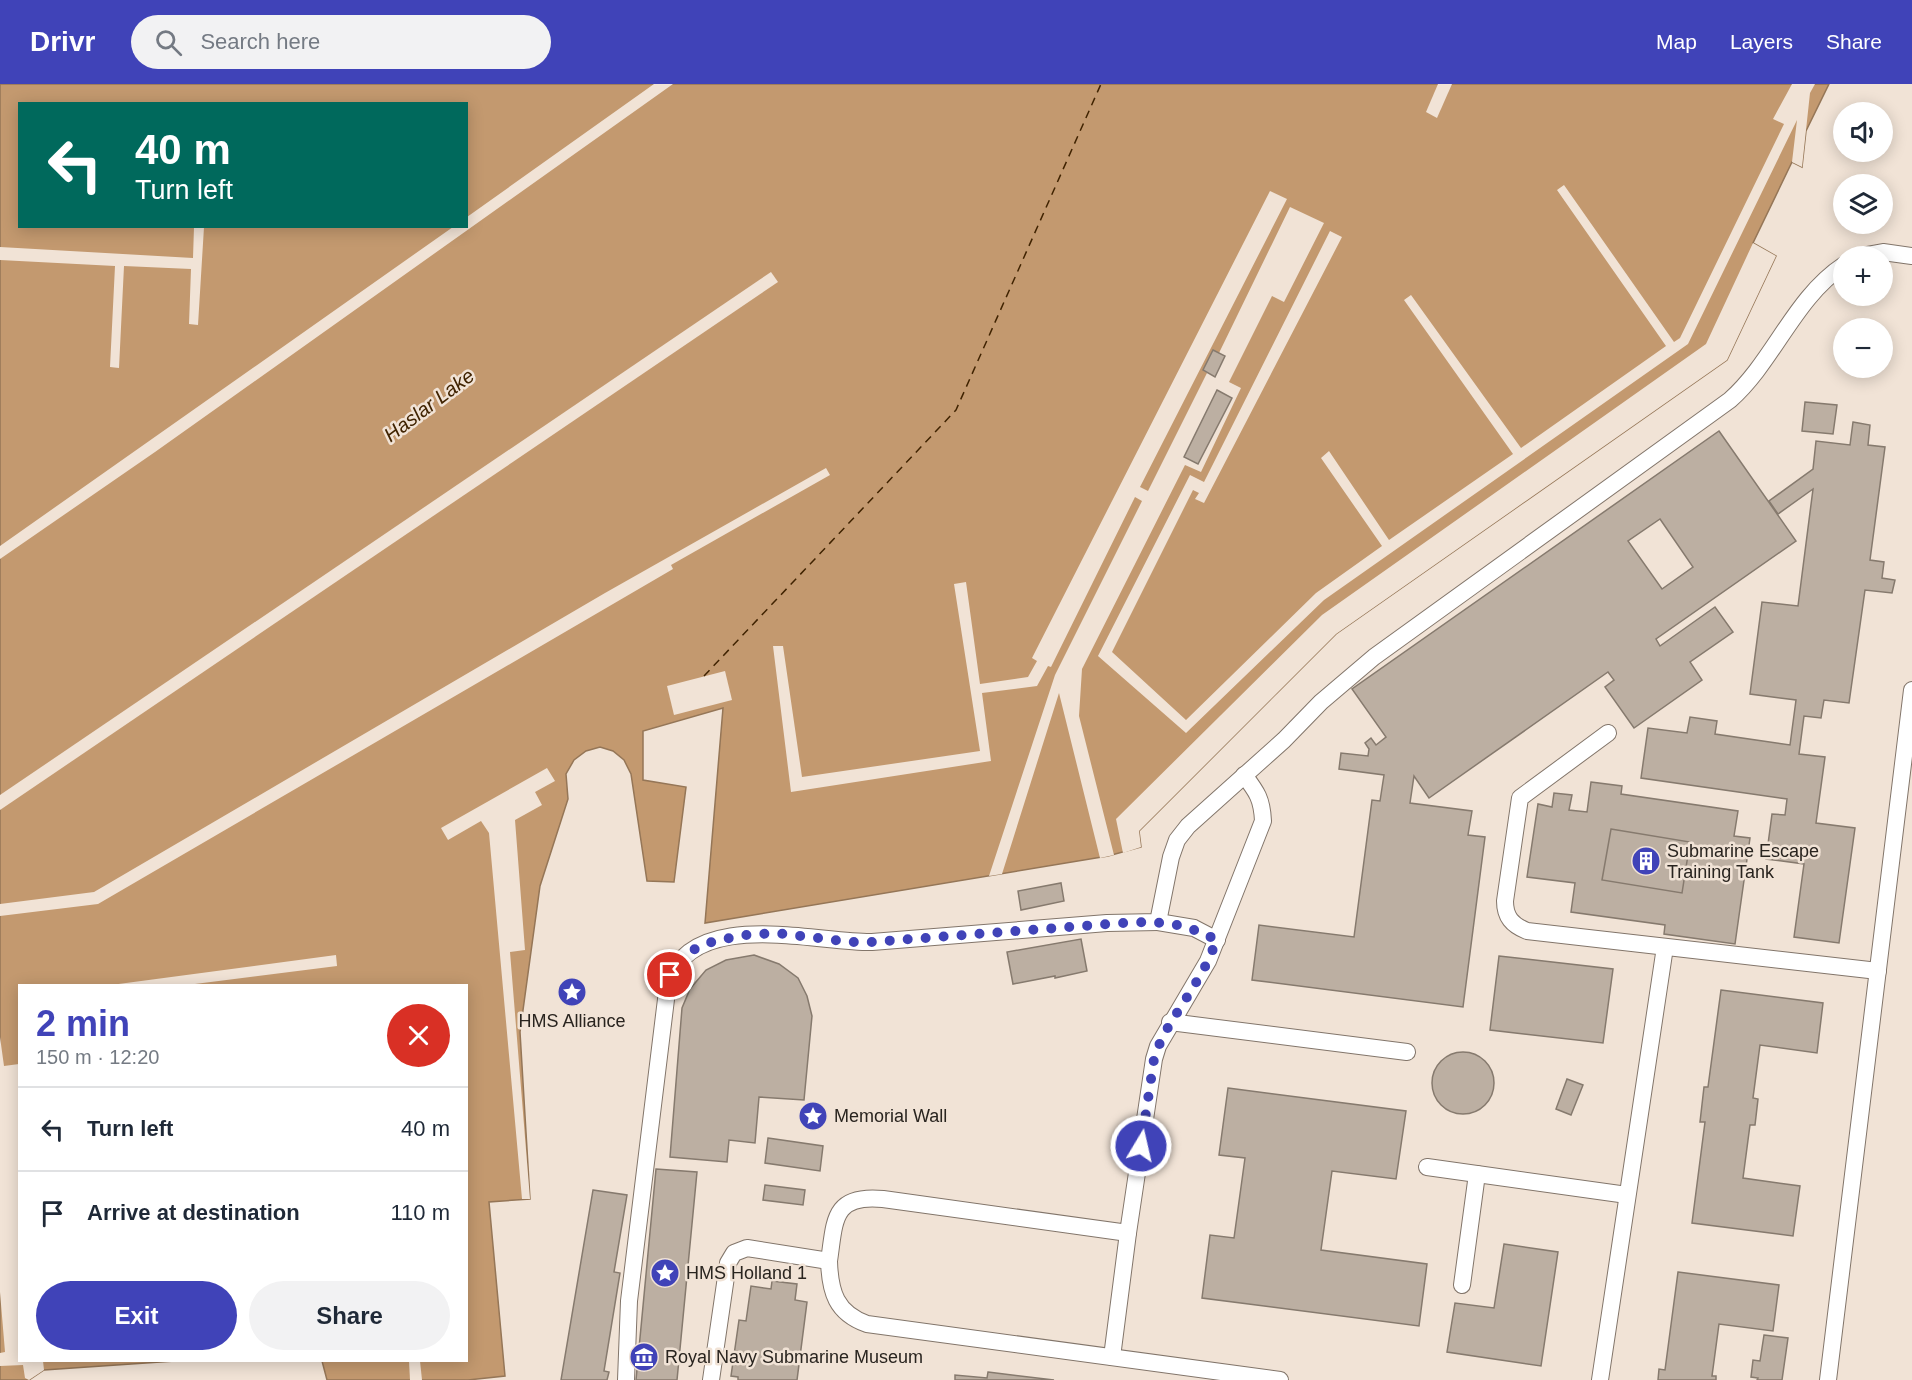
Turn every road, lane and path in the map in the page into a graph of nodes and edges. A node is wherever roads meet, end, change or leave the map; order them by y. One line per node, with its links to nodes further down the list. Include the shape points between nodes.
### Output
1 (1893, 253): 2 (lane)
2 (1912, 256)
3 (1833, 272): 6 (lane, via 1814,291 1754,376 1733,397 1374,657)
4 (1912, 690): 10 (lane)
5 (1608, 733): 9 (lane, via 1520,798 1505,911 1512,922 1527,931)
6 (1244, 775): 7 (lane, via 1177,840); 8 (lane, via 1257,792 1263,821)
7 (1158, 922): 8 (lane, via 1194,928); 20 (lane, via 872,942 776,933 746,935 706,944 686,955 668,983 629,1301)
8 (1217, 940): 11 (lane, via 1199,979)
9 (1665, 947): 10 (lane); 15 (lane)
10 (1878, 971): 24 (lane)
11 (1170, 1022): 12 (lane); 16 (lane, via 1154,1059)
12 (1407, 1052)
13 (1427, 1167): 14 (lane)
14 (1477, 1174): 15 (lane); 18 (lane)
15 (1627, 1195): 23 (lane)
16 (1128, 1233): 17 (lane, via 859,1198 837,1216); 19 (lane)
17 (829, 1261): 19 (lane, via 836,1298 843,1311 860,1322); 21 (lane, via 754,1248 734,1253 728,1263)
18 (1462, 1285)
19 (1112, 1357): 22 (lane)
20 (626, 1380)
21 (711, 1380)
22 (1280, 1380)
23 (1600, 1380)
24 (1828, 1380)

